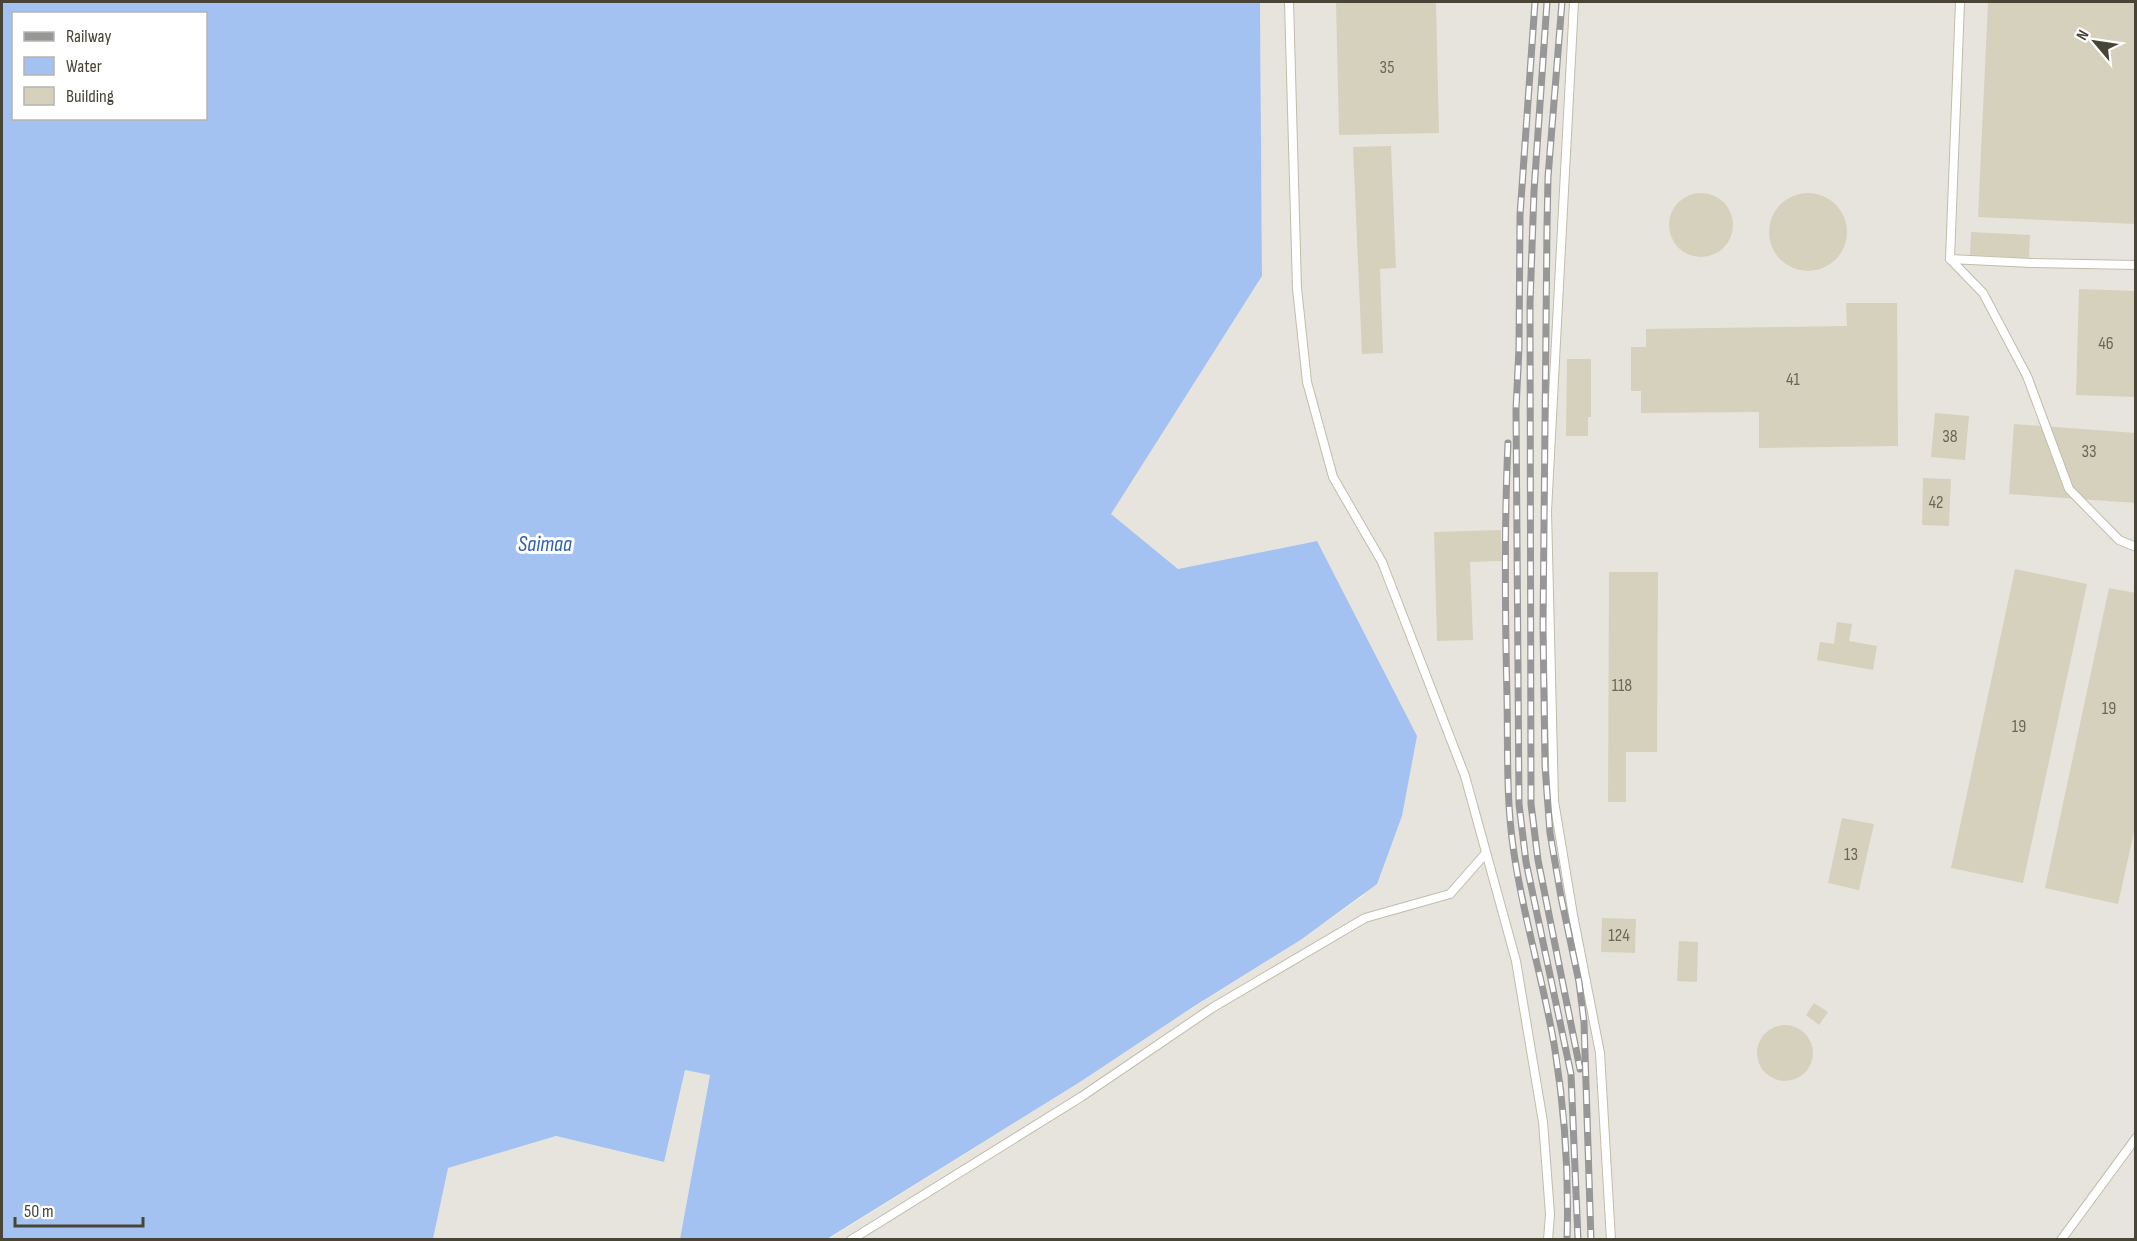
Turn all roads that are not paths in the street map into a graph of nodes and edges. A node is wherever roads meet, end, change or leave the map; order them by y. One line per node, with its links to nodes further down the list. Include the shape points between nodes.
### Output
1 (1289, 2): 5 (lane)
2 (1295, 2): 5 (lane)
3 (1574, 2): 13 (lane, via 1547,511 1554,801 1600,1053)
4 (1960, 2): 6 (lane)
5 (1290, 31): 9 (lane, via 1298,288 1307,382 1332,477 1382,562 1466,776)
6 (1950, 259): 7 (lane); 8 (lane, via 1983,293 2027,376 2069,489 2119,540)
7 (2136, 264)
8 (2136, 547)
9 (1486, 853): 11 (lane, via 1450,894 1365,918 1212,1008 1081,1097); 12 (lane, via 1516,961 1544,1122)
10 (2136, 1138): 14 (lane)
11 (851, 1239)
12 (1548, 1239)
13 (1611, 1239)
14 (2061, 1239)

